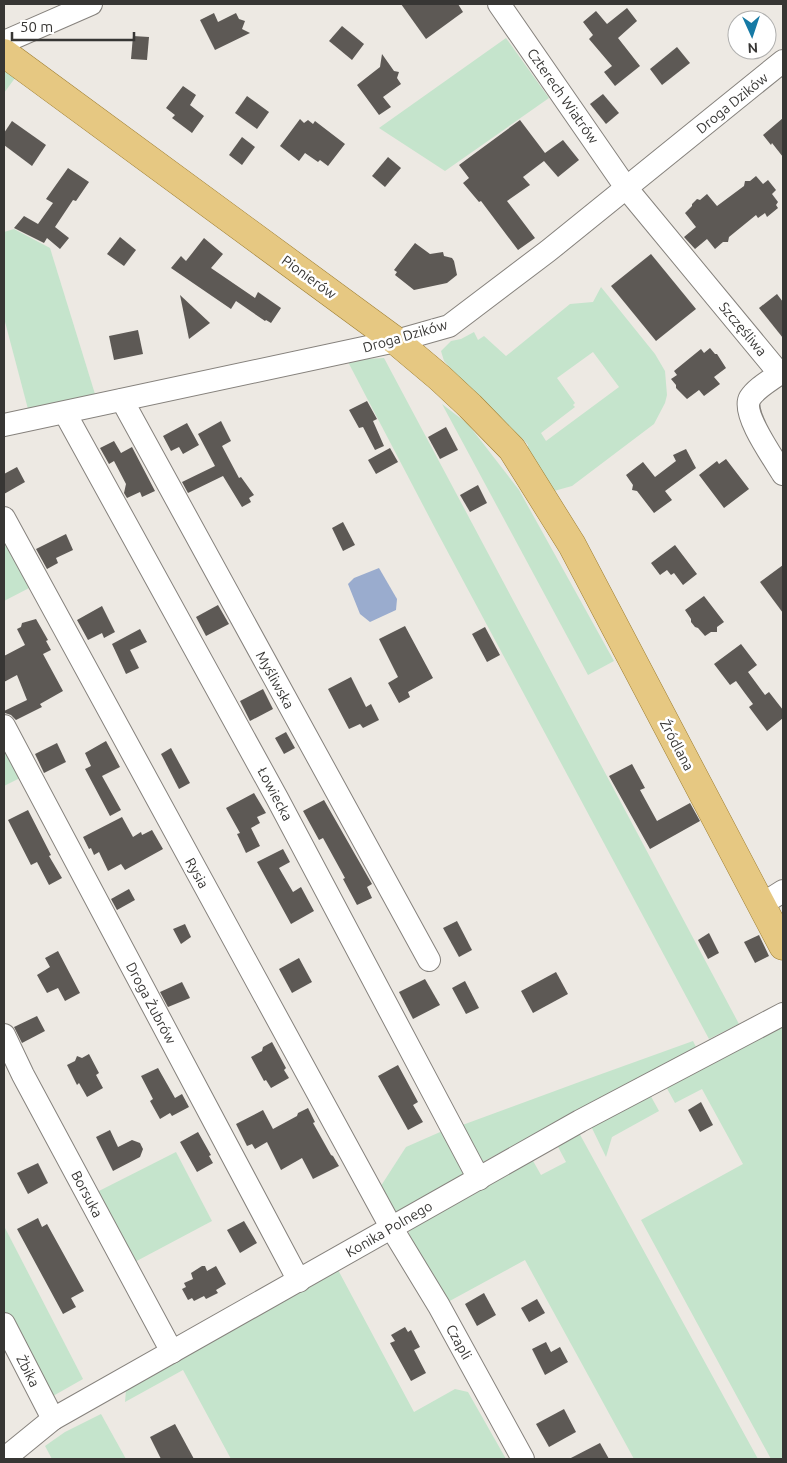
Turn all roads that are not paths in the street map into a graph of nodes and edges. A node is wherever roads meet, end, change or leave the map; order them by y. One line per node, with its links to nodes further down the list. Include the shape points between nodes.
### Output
1 (91, 4): 3 (street)
2 (499, 4): 6 (street, Czterech Wiatrów)
3 (4, 42)
4 (4, 53): 7 (main road, Pionierów)
5 (783, 61): 6 (street, Droga Dzików)
6 (627, 188): 7 (street, Droga Dzików, via 449,326); 8 (street, Szczęśliwa)
7 (396, 341): 9 (street, Droga Dzików); 14 (main road, Pionierów, via 458,395 512,449)
8 (782, 372): 12 (street, Szczęśliwa, via 754,393 748,405 751,420)
9 (122, 400): 10 (street, Droga Dzików); 18 (street, Myśliwska)
10 (65, 413): 11 (street, Droga Dzików); 21 (street, Łowiecka, via 282,807)
11 (4, 425)
12 (783, 474)
13 (4, 518): 22 (street, Rysia)
14 (572, 545): 16 (main road, Źródlana)
15 (4, 726): 23 (street, Droga Żubrów)
16 (772, 898): 17 (main road, Źródlana)
17 (783, 946)
18 (428, 960)
19 (783, 1014): 21 (street, Konika Polnego)
20 (4, 1035): 25 (street, Borsuka)
21 (478, 1179): 22 (street, Konika Polnego)
22 (391, 1227): 23 (street, Konika Polnego); 28 (street, Czapli, via 439,1306)
23 (299, 1281): 25 (street, Konika Polnego)
24 (4, 1324): 26 (street, Żbika)
25 (172, 1352): 26 (street, Konika Polnego)
26 (53, 1419): 27 (street, Konika Polnego)
27 (4, 1459)
28 (523, 1459)

